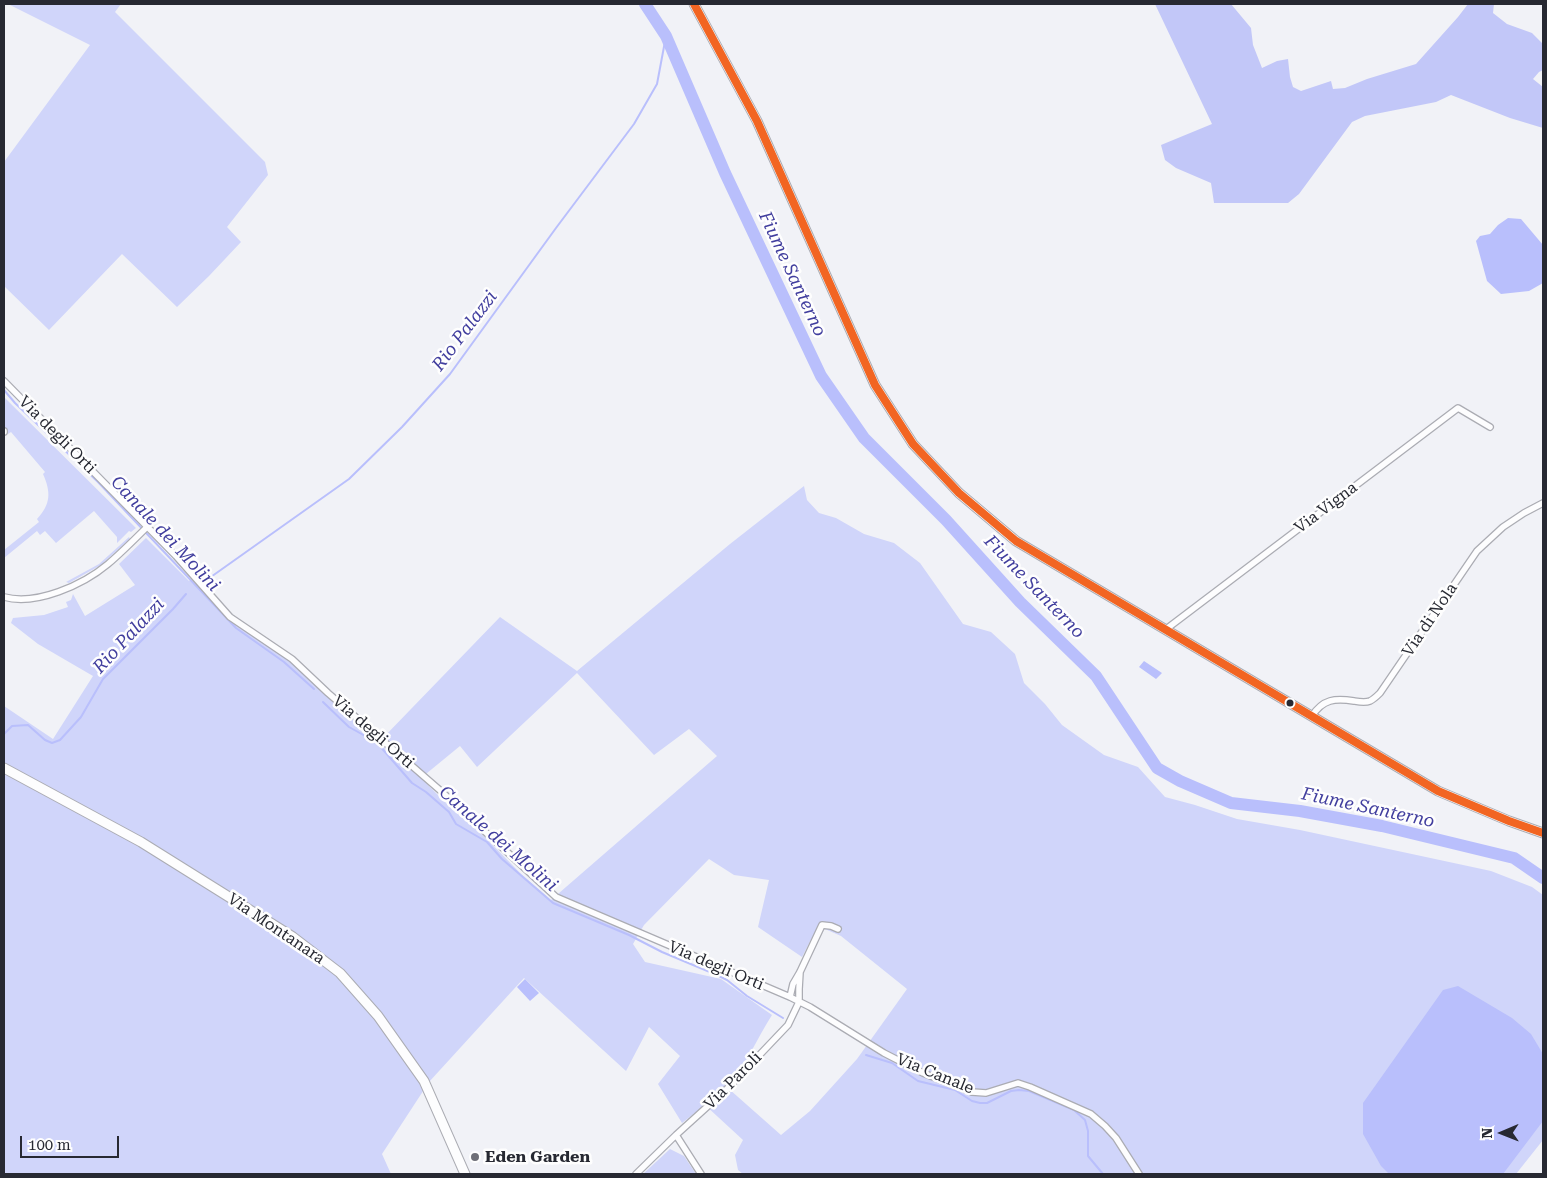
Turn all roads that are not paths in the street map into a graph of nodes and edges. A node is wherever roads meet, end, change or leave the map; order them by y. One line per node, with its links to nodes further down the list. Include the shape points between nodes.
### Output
1 (694, 4): 7 (street, via 756,121 874,385 913,444 959,493 1016,541)
2 (4, 381): 5 (street, Via degli Orti)
3 (1490, 427): 7 (street, Via Vigna, via 1458,408)
4 (1543, 503): 8 (street, Via di Nola, via 1503,528 1477,551 1380,693 1364,703 1331,700 1316,709)
5 (146, 528): 6 (street, via 100,570 58,592 25,599); 13 (street, Via degli Orti, via 176,556 230,617 292,659 556,897)
6 (4, 597)
7 (1165, 630): 8 (street)
8 (1312, 716): 10 (street, via 1438,791)
9 (4, 768): 16 (street, Via Montanara, via 141,842 292,937 340,973 378,1016 424,1081)
10 (1543, 833)
11 (838, 929): 12 (street, Via Paroli, via 822,925)
12 (800, 972): 13 (street, Via Paroli); 14 (street, Via Paroli)
13 (790, 997): 14 (street, Via degli Orti)
14 (799, 1002): 15 (street, Via Paroli, via 788,1025 767,1048 730,1087); 19 (street, Via Canale, via 884,1053 972,1092 992,1092 1018,1083 1091,1114 1116,1138)
15 (676, 1135): 17 (street, Via Paroli); 18 (street)
16 (465, 1174)
17 (636, 1174)
18 (701, 1174)
19 (1139, 1174)

